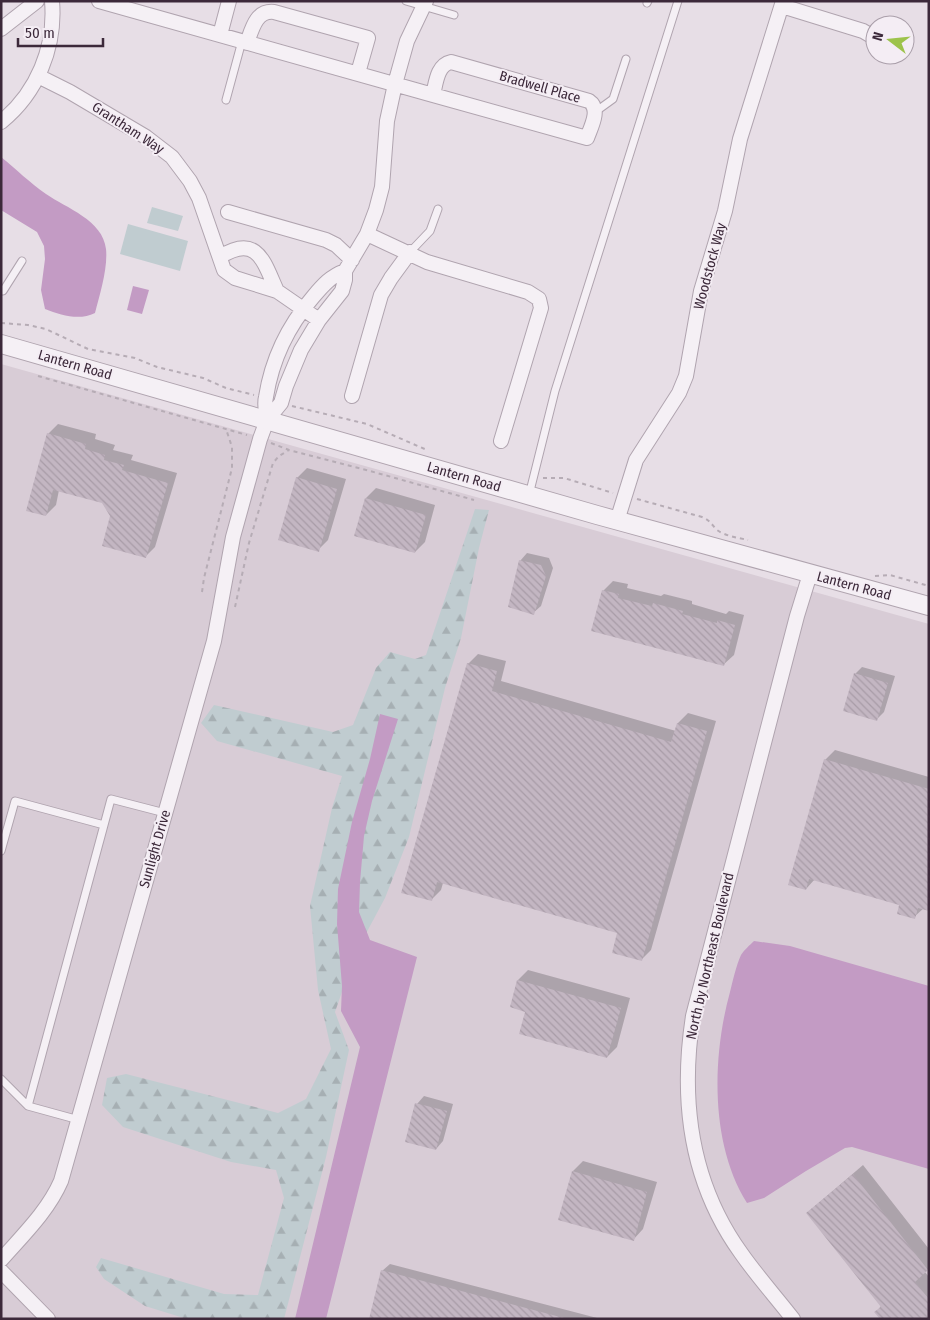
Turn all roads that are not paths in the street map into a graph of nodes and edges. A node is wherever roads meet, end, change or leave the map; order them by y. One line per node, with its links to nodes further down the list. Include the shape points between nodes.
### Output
1 (52, 1): 16 (street, via 50,43)
2 (99, 1): 12 (street, Bradwell Place)
3 (229, 1): 12 (street)
4 (406, 1): 7 (lane)
5 (678, 1): 37 (lane, via 555,391)
6 (35, 2): 10 (street)
7 (425, 4): 9 (lane); 17 (street, via 407,41)
8 (782, 4): 11 (street); 38 (street, Woodstock Way, via 740,139 725,212 701,291 686,376 674,402 636,460)
9 (454, 14)
10 (1, 29)
11 (865, 32)
12 (220, 35): 13 (street, Bradwell Place)
13 (245, 42): 15 (street, Bradwell Place); 15 (street, via 260,15 274,12 368,38); 19 (lane)
14 (626, 59): 20 (lane, via 613,99)
15 (358, 73): 17 (street, Bradwell Place)
16 (38, 76): 21 (street, via 19,106); 26 (street, Grantham Way, via 146,137 172,157 199,198)
17 (395, 84): 18 (street, Bradwell Place); 24 (street, via 387,121 382,187)
18 (432, 95): 20 (street, Bradwell Place, via 588,138); 20 (street, Bradwell Place, via 440,69 451,62 589,101)
19 (226, 100)
20 (595, 112)
21 (1, 122)
22 (438, 209): 25 (lane, via 430,231)
23 (228, 212): 28 (street, via 326,240 336,245)
24 (367, 234): 25 (street); 28 (street)
25 (410, 252): 34 (street, via 381,295); 36 (street, via 427,262 528,292 539,299 540,308)
26 (220, 257): 30 (street, Grantham Way, via 229,275); 30 (street, via 229,251 248,248 260,254)
27 (22, 261): 29 (lane)
28 (349, 265): 31 (street, via 327,281); 32 (street, via 342,291)
29 (1, 291)
30 (277, 292): 31 (street, Grantham Way)
31 (303, 309): 32 (street, Grantham Way); 35 (street, via 282,342 265,398)
32 (320, 320): 35 (street, via 297,359 281,403)
33 (1, 344): 35 (street, Lantern Road)
34 (352, 396)
35 (267, 420): 37 (street, Lantern Road); 41 (street, Sunlight Drive, via 233,537 214,641)
36 (501, 441)
37 (530, 488): 38 (street, Lantern Road)
38 (617, 521): 39 (street, Lantern Road)
39 (810, 574): 40 (street, Lantern Road); 50 (street, North by Northeast Boulevard, via 693,1016 687,1061 689,1122 704,1182 740,1253)
40 (929, 606)
41 (165, 813): 42 (lane, via 111,799); 46 (street, Sunlight Drive)
42 (104, 824): 43 (lane, via 15,800); 45 (lane)
43 (1, 851)
44 (1, 1079): 45 (lane)
45 (28, 1106): 46 (lane)
46 (79, 1121): 47 (street, Sunlight Drive, via 55,1195)
47 (1, 1260)
48 (1, 1271): 49 (street)
49 (48, 1319)
50 (793, 1319)

